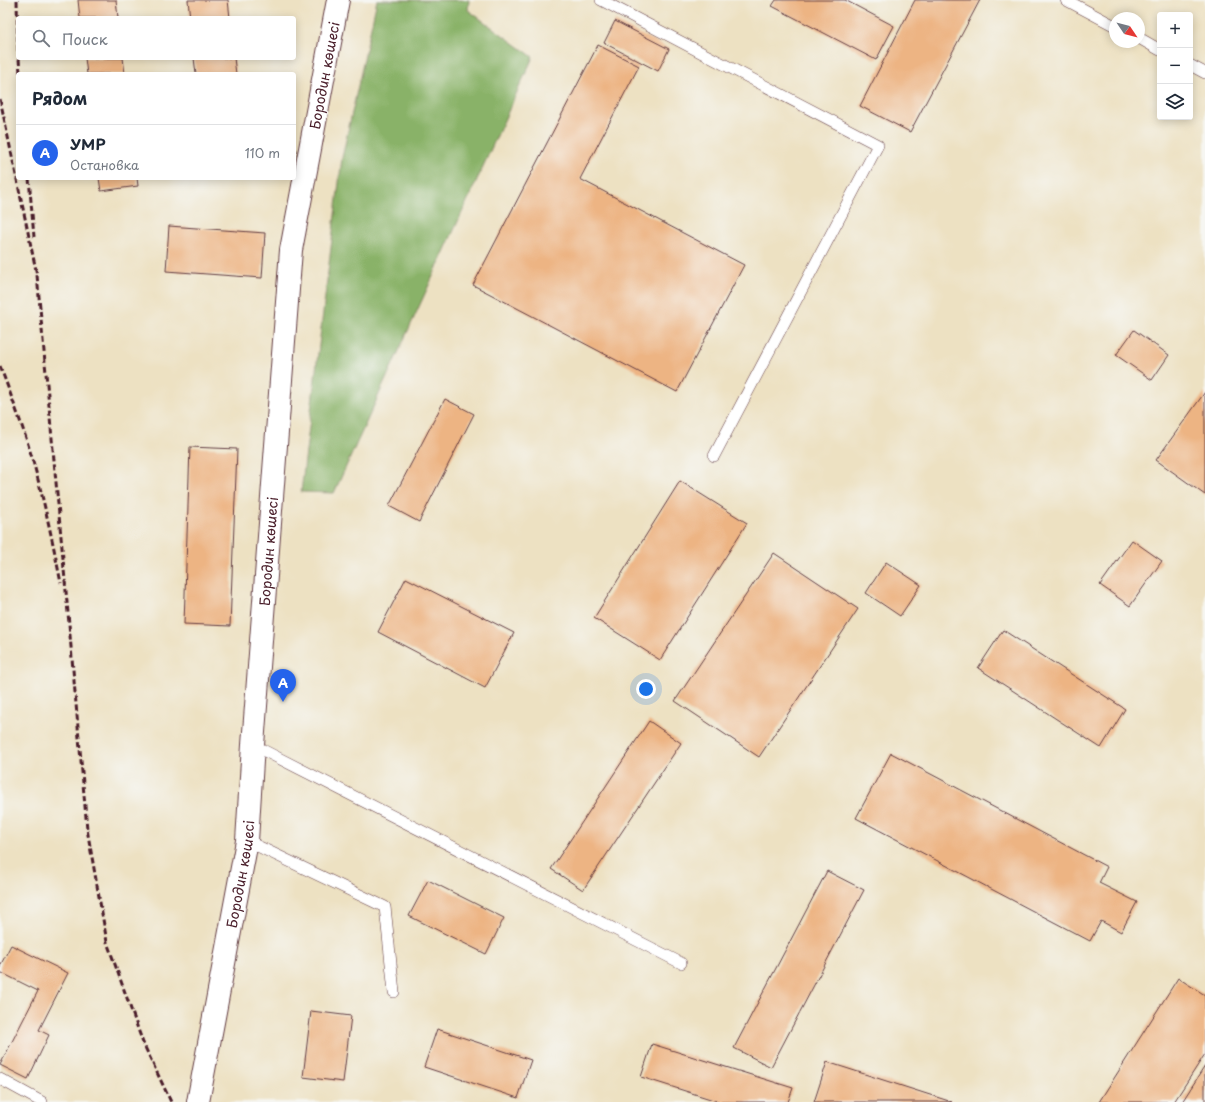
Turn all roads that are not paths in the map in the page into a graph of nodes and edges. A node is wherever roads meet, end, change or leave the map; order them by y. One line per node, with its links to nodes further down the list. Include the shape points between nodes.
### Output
1 (338, 0): 10 (street, Бородин көшесі, via 291,250)
2 (601, 0): 9 (lane, via 878,145)
3 (1066, 0): 4 (lane)
4 (1109, 23)
5 (1145, 41): 6 (lane)
6 (1157, 48)
7 (1193, 67): 8 (lane)
8 (1205, 73)
9 (714, 456)
10 (254, 745): 11 (street, Бородин көшесі); 12 (lane)
11 (247, 841): 13 (lane, via 385,907); 16 (street, Бородин көшесі)
12 (681, 963)
13 (394, 992)
14 (0, 1079): 15 (lane)
15 (42, 1102)
16 (198, 1102)

